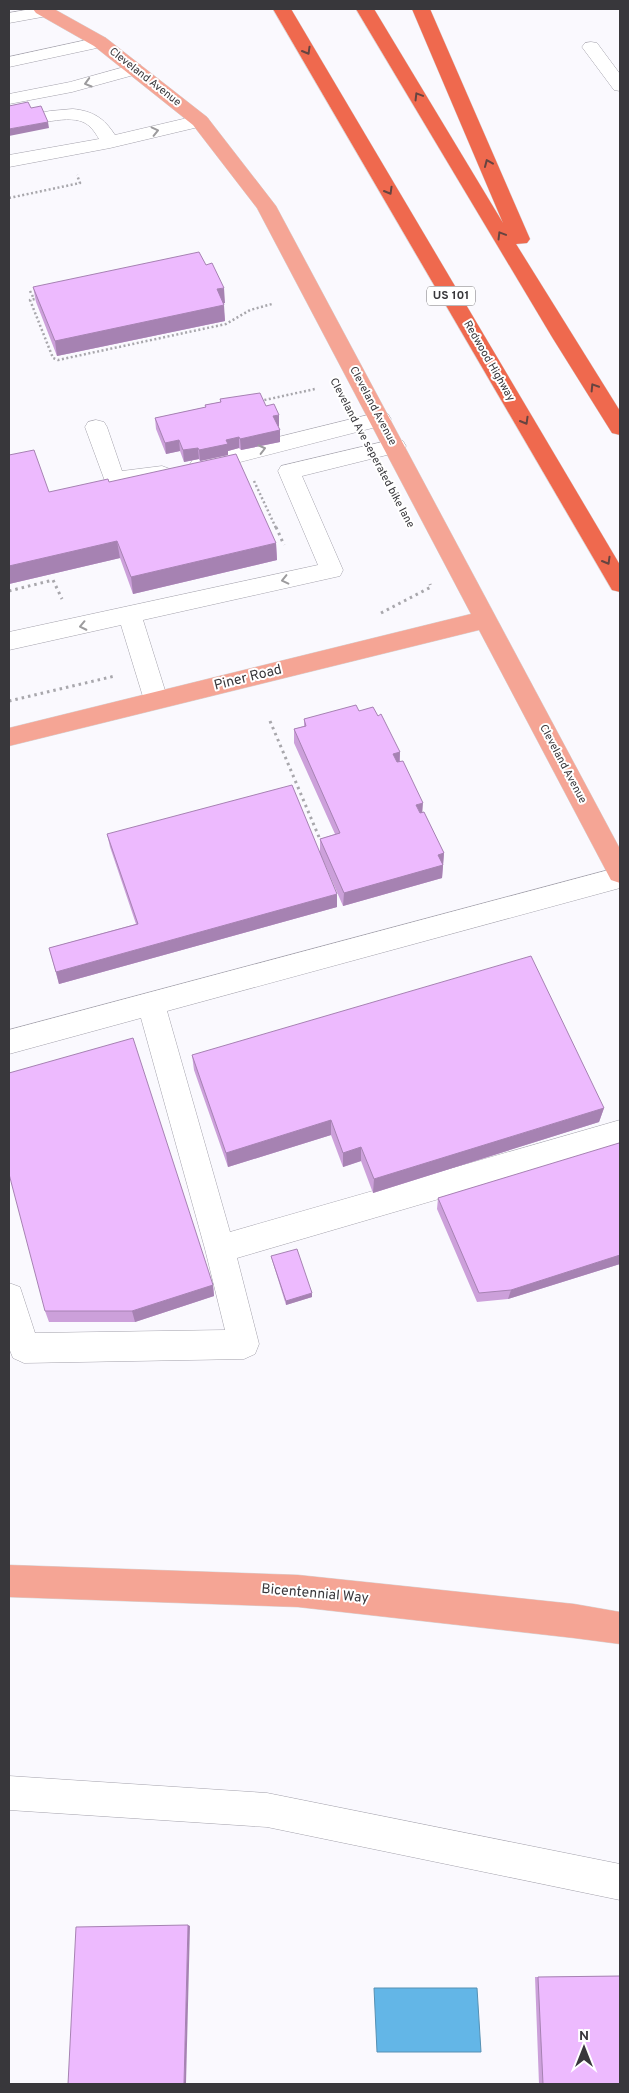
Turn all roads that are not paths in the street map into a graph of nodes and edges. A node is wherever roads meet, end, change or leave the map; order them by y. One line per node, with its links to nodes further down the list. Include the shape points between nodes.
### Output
1 (282, 9): 21 (highway, Redwood Highway / US 101, one-way to 21)
2 (365, 9): 16 (highway, one-way to 2)
3 (421, 9): 16 (highway, one-way to 3)
4 (44, 10): 5 (lane); 6 (main road, Cleveland Avenue)
5 (9, 18)
6 (100, 42): 8 (lane); 9 (main road, Cleveland Avenue)
7 (591, 47): 10 (lane)
8 (9, 62)
9 (135, 69): 11 (lane, one-way to 11, via 72,87); 12 (main road, Cleveland Avenue)
10 (620, 86)
11 (9, 99)
12 (200, 121): 14 (lane, one-way to 12); 17 (main road, Cleveland Avenue, via 266,206)
13 (9, 125): 14 (lane, via 59,116 83,116 96,122)
14 (110, 142): 15 (lane)
15 (9, 161)
16 (562, 337): 19 (highway, one-way to 16)
17 (380, 419): 18 (lane, one-way to 17, via 114,479 165,473); 20 (main road, Cleveland Avenue)
18 (96, 427)
19 (620, 428)
20 (395, 446): 22 (lane, one-way to 22, via 289,471 332,570); 23 (main road, Cleveland Avenue)
21 (620, 584)
22 (130, 616): 24 (lane, one-way to 24); 25 (lane)
23 (486, 619): 25 (main road, Piner Road); 27 (main road, Cleveland Avenue)
24 (9, 641)
25 (156, 700): 26 (main road, Piner Road)
26 (9, 737)
27 (620, 875): 28 (lane)
28 (151, 1004): 29 (lane); 31 (lane)
29 (9, 1042)
30 (620, 1132): 31 (lane)
31 (220, 1249): 32 (lane, via 244,1344 24,1348)
32 (9, 1297)
33 (9, 1581): 34 (main road, Bicentennial Way, via 298,1591)
34 (620, 1628)
35 (9, 1793): 36 (lane, via 267,1810)
36 (620, 1882)

